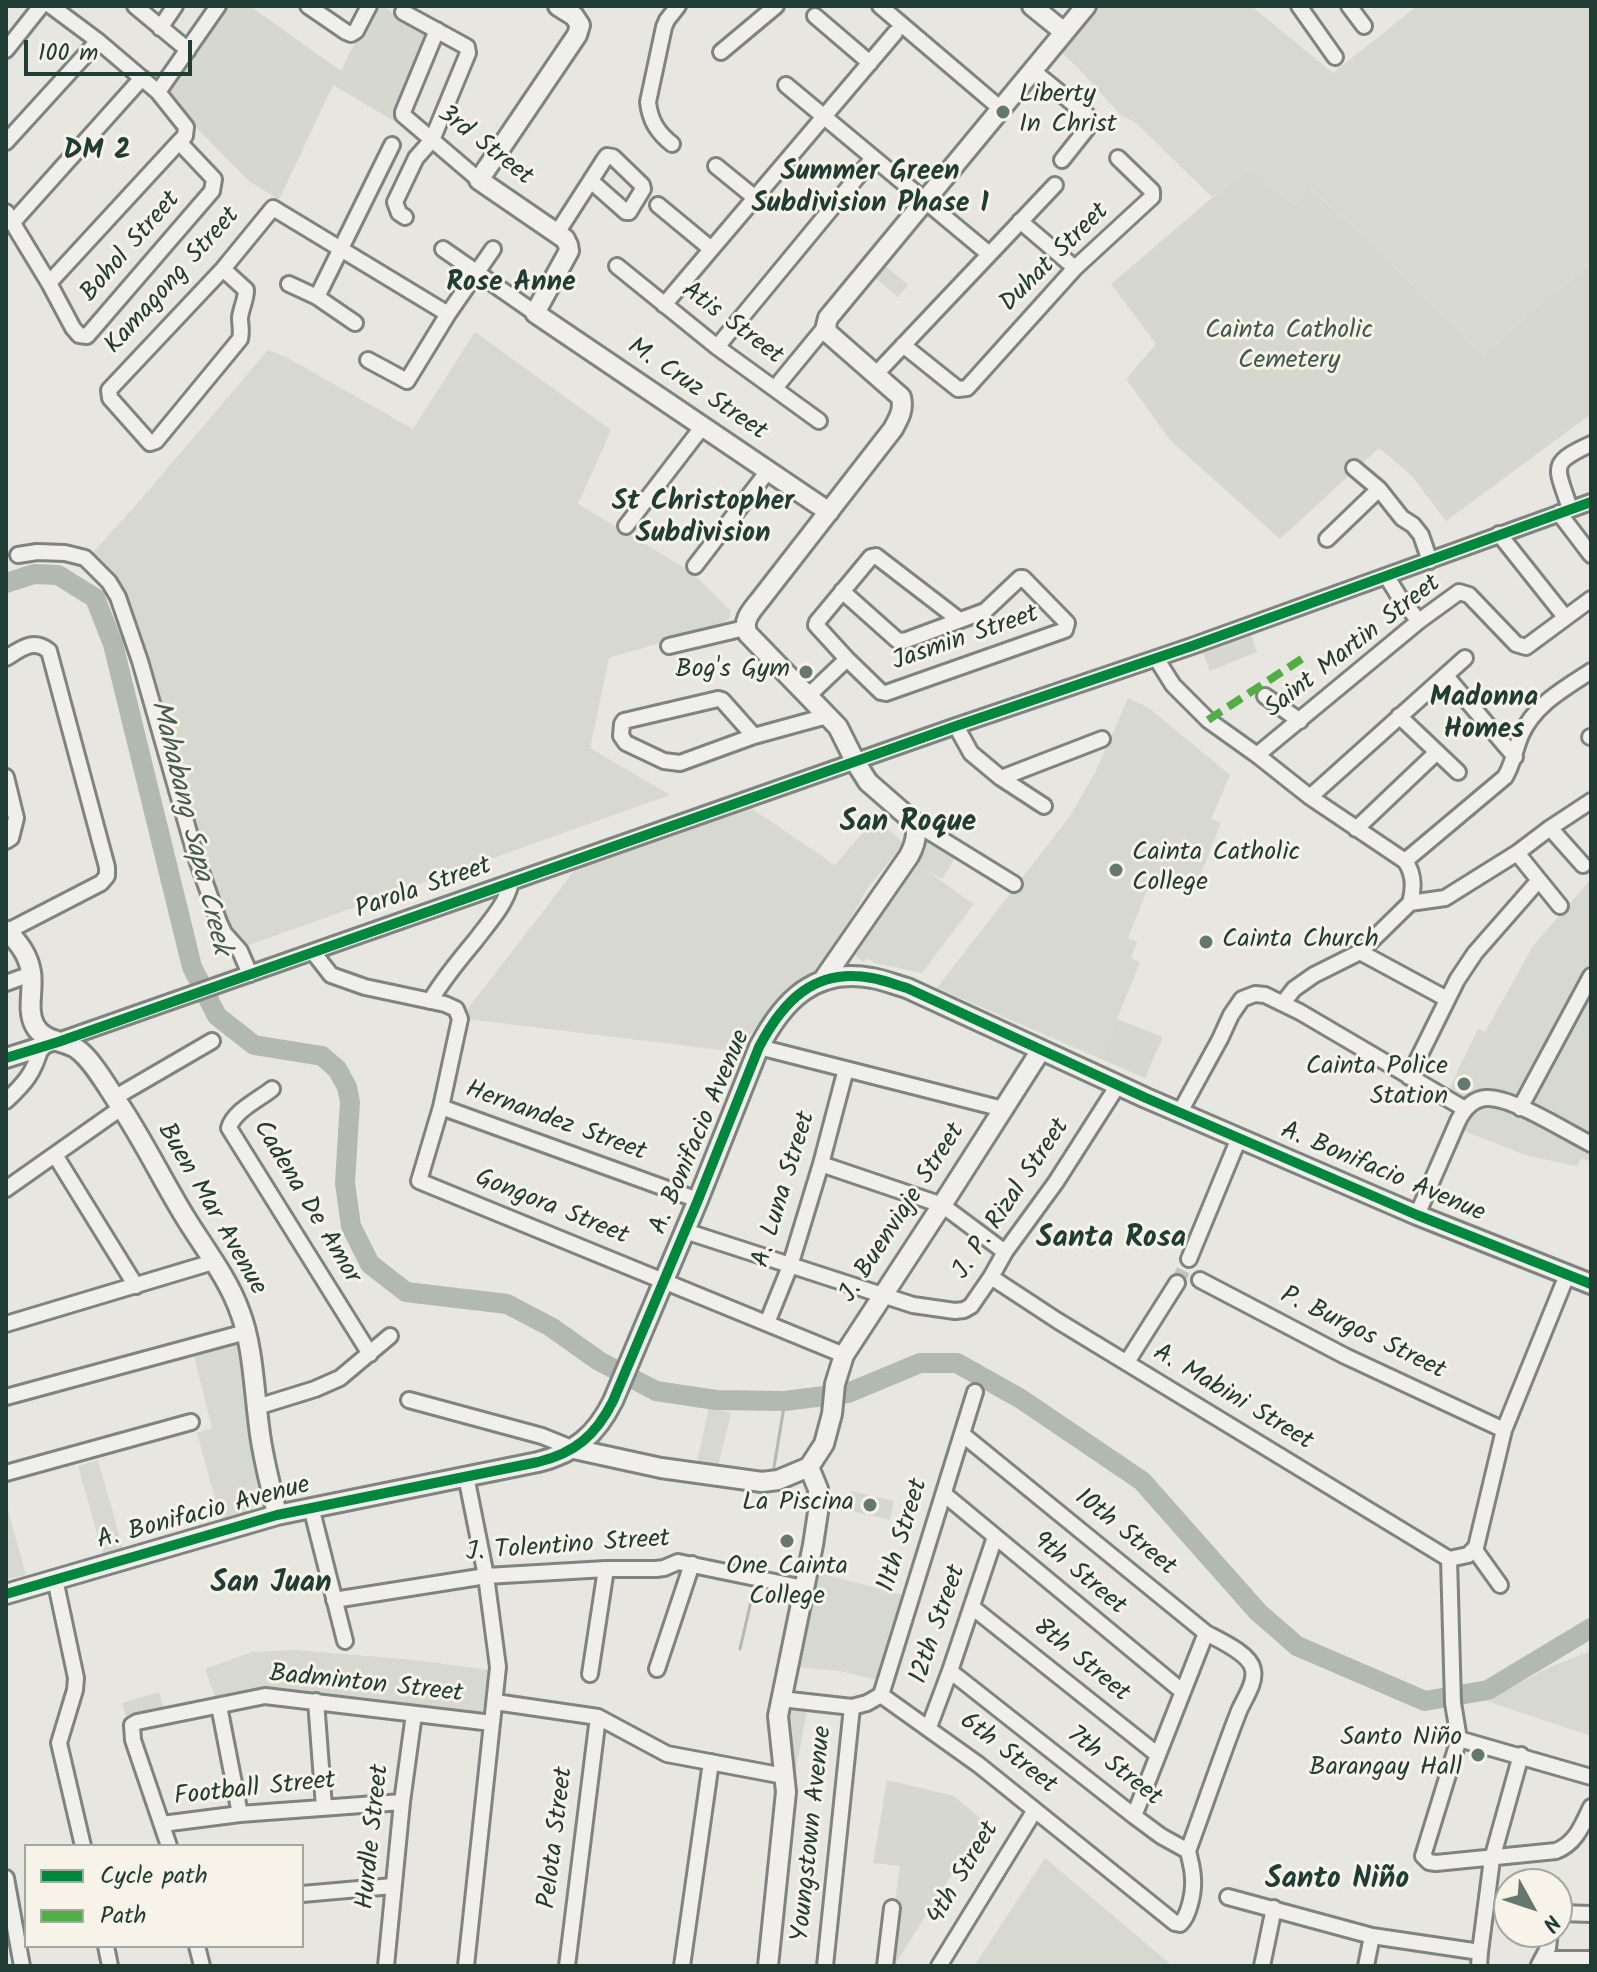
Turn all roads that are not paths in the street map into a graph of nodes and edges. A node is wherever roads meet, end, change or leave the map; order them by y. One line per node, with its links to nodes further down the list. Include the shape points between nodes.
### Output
1 (41, 6): 24 (street)
2 (51, 6): 25 (street)
3 (135, 6): 20 (street)
4 (175, 6): 20 (street)
5 (218, 6): 26 (street)
6 (308, 6): 7 (street, via 351,34)
7 (369, 6)
8 (558, 6): 16 (street)
9 (678, 6): 39 (street, via 664,27 648,102 657,130)
10 (776, 6): 27 (street)
11 (880, 6): 34 (street)
12 (1032, 6): 22 (street)
13 (1086, 6): 22 (street)
14 (1299, 6): 28 (street)
15 (1349, 6): 19 (street)
16 (578, 11): 45 (street, via 577,35)
17 (403, 12): 21 (street)
18 (815, 16): 29 (street)
19 (1364, 26)
20 (160, 28): 26 (street)
21 (437, 30): 36 (street, 3rd Street, via 403,112); 36 (street, via 467,47 468,53)
22 (1064, 32): 30 (street)
23 (895, 33): 29 (street)
24 (9, 41)
25 (98, 41): 31 (street); 37 (street)
26 (188, 50): 33 (street)
27 (721, 52)
28 (1335, 57)
29 (870, 63): 35 (street)
30 (1032, 70): 34 (street); 43 (street, via 1090,121)
31 (142, 78): 33 (street); 51 (street)
32 (786, 85): 35 (street)
33 (158, 92): 38 (street, via 186,127)
34 (1001, 109): 49 (street)
35 (823, 116): 41 (street); 48 (street)
36 (432, 140): 45 (street, 3rd Street); 52 (street, via 416,158 395,202)
37 (6, 142)
38 (179, 142): 64 (street); 64 (street, Bohol Street, via 214,179 212,191 87,336 73,328)
39 (672, 144)
40 (392, 145): 56 (street)
41 (873, 158): 49 (street); 73 (street)
42 (1118, 158): 61 (street, Duhat Street, via 1152,197)
43 (1062, 160)
44 (716, 166): 48 (street)
45 (479, 180): 54 (street, 3rd Street)
46 (591, 181): 54 (street)
47 (1055, 185): 53 (street)
48 (754, 197): 55 (street)
49 (925, 201): 59 (street); 71 (street)
50 (658, 205): 55 (street)
51 (10, 217): 64 (street)
52 (405, 217)
53 (1020, 221): 59 (street); 61 (street)
54 (563, 239): 68 (street, via 569,251)
55 (710, 248): 67 (street)
56 (341, 249): 62 (street, Kamagong Street, via 275,208); 66 (street); 69 (street)
57 (443, 249): 63 (street)
58 (493, 249): 63 (street)
59 (989, 254): 72 (street)
60 (617, 266): 67 (street, Atis Street)
61 (1075, 268): 72 (street, Duhat Street, via 963,390)
62 (223, 269): 62 (street, Kamagong Street, via 246,290 240,339 150,443 110,398 109,390)
63 (476, 272): 68 (street); 69 (street)
64 (49, 283)
65 (289, 284): 66 (street)
66 (317, 297): 70 (street)
67 (664, 305): 73 (street, Atis Street)
68 (535, 313): 78 (street, M. Cruz Street)
69 (448, 314): 74 (street, via 405,382)
70 (355, 323)
71 (826, 326): 75 (street); 76 (street)
72 (903, 345): 75 (street)
73 (717, 347): 76 (street, Atis Street)
74 (368, 360)
75 (876, 374): 85 (street, via 901,397 900,416)
76 (775, 388): 77 (street, Atis Street)
77 (819, 421)
78 (703, 426): 81 (street, M. Cruz Street); 86 (street)
79 (1591, 444): 84 (street, via 1560,463)
80 (1354, 468): 82 (street)
81 (768, 471): 85 (street, M. Cruz Street); 92 (street)
82 (1379, 489): 88 (street); 91 (street, via 1421,535)
83 (1591, 502): 84 (street, Parola Street)
84 (1564, 511): 87 (street, Parola Street); 90 (street)
85 (829, 512): 99 (street, via 751,612)
86 (626, 526)
87 (1499, 534): 91 (street, Parola Street); 96 (street)
88 (1327, 539)
89 (18, 555): 141 (street, via 65,553 85,558 114,590 214,909)
90 (1591, 555)
91 (1430, 561): 93 (street, Parola Street)
92 (695, 566)
93 (1387, 577): 98 (street); 102 (street, Parola Street)
94 (842, 591): 97 (street, via 901,641); 97 (street, via 876,556); 104 (street, via 817,627)
95 (1591, 599): 96 (street, Saint Martin Street)
96 (1565, 617): 98 (street, Saint Martin Street, via 1526,647 1516,644 1465,593)
97 (958, 619): 104 (street, Jasmin Street, via 985,611 1020,578 1067,623 1065,630 891,692 881,692)
98 (1419, 621): 111 (street, Saint Martin Street)
99 (745, 628): 100 (street); 108 (street)
100 (669, 646)
101 (6, 658): 137 (street, via 28,644 49,651 107,867 101,883)
102 (1156, 658): 112 (street, Parola Street); 116 (street, via 1173,685 1208,720)
103 (1465, 658): 106 (street)
104 (847, 659): 108 (street)
105 (1591, 671): 117 (street, via 1533,714)
106 (1446, 676): 110 (street); 117 (street)
107 (1265, 696): 111 (street)
108 (807, 697): 109 (street)
109 (827, 716): 113 (street); 118 (street)
110 (1399, 716): 115 (street); 122 (street)
111 (1300, 721): 116 (street, Saint Martin Street)
112 (956, 726): 118 (street, Parola Street); 121 (street, via 971,753)
113 (754, 736): 113 (street, via 680,763 626,743 621,729 624,721 718,699)
114 (1102, 739): 121 (street)
115 (1437, 752): 119 (street); 127 (street)
116 (1257, 755): 122 (street)
117 (1515, 757): 130 (street, via 1497,785)
118 (856, 763): 125 (street, via 868,782); 133 (street, Parola Street)
119 (1458, 772)
120 (6, 777): 128 (street, via 16,818)
121 (1001, 778): 124 (street)
122 (1310, 797): 127 (street)
123 (1591, 801): 126 (street)
124 (1044, 806)
125 (915, 823): 134 (street); 143 (street, via 917,836 909,856)
126 (1550, 828): 129 (street); 131 (street)
127 (1356, 829): 130 (street)
128 (6, 841)
129 (1517, 853): 132 (street); 135 (street, via 1445,898)
130 (1405, 861): 135 (street, via 1413,884)
131 (1583, 865)
132 (1539, 880): 136 (street); 146 (street, via 1475,953)
133 (511, 883): 138 (street, Parola Street); 147 (street, via 501,908)
134 (1014, 884)
135 (1410, 903): 139 (street)
136 (1560, 906)
137 (7, 929): 140 (street, Buen Mar Avenue, via 25,950)
138 (313, 952): 141 (street, Parola Street); 147 (street, via 331,975)
139 (1360, 952): 146 (street); 148 (street, via 1314,975)
140 (31, 974): 144 (street); 150 (street, Buen Mar Avenue, via 32,1021)
141 (250, 974): 150 (street, Parola Street)
142 (1591, 976): 145 (street)
143 (823, 980): 151 (street, A. Bonifacio Avenue, via 787,1004); 152 (street, A. Bonifacio Avenue, via 849,975 896,985)
144 (6, 983)
145 (1587, 992): 161 (street)
146 (1447, 999): 155 (street)
147 (430, 1001): 160 (street, via 456,1009 460,1019)
148 (1283, 1003): 155 (street); 164 (street, via 1255,994 1242,999)
149 (212, 1041): 159 (street)
150 (50, 1045): 153 (street, Parola Street); 158 (street); 159 (street, Buen Mar Avenue, via 75,1048)
151 (759, 1047): 154 (street); 170 (street, A. Bonifacio Avenue)
152 (1041, 1050): 156 (street, A. Bonifacio Avenue); 162 (street, J. Buenviaje Street)
153 (6, 1058)
154 (846, 1069): 162 (street); 168 (street, A. Luna Street)
155 (1409, 1077): 163 (street)
156 (1118, 1085): 164 (street, A. Bonifacio Avenue); 174 (street, J. P. Rizal Street)
157 (272, 1089): 190 (street, Cadena De Amor, via 237,1115 229,1128)
158 (6, 1101)
159 (118, 1103): 167 (street); 176 (street, Buen Mar Avenue)
160 (441, 1107): 170 (street, Hernandez Street); 181 (street, Gongora Street, via 419,1181)
161 (1520, 1108): 163 (street, via 1486,1098); 166 (street)
162 (1003, 1109): 171 (street, J. Buenviaje Street)
163 (1465, 1109): 172 (street)
164 (1180, 1112): 165 (street, A. Bonifacio Avenue)
165 (1239, 1138): 172 (street, A. Bonifacio Avenue); 175 (street)
166 (1591, 1144)
167 (55, 1155): 169 (street); 184 (street)
168 (821, 1164): 171 (street); 177 (street, A. Luna Street)
169 (6, 1189)
170 (698, 1200): 173 (street, A. Bonifacio Avenue)
171 (942, 1205): 174 (street); 185 (street, J. Buenviaje Street)
172 (1417, 1215): 178 (street, A. Bonifacio Avenue)
173 (685, 1231): 177 (street); 181 (street, A. Bonifacio Avenue)
174 (1005, 1252): 179 (street, J. P. Rizal Street)
175 (1189, 1259)
176 (213, 1262): 184 (street); 188 (street, Buen Mar Avenue, via 233,1295)
177 (790, 1266): 185 (street); 186 (street, A. Luna Street)
178 (1567, 1275): 183 (street, A. Bonifacio Avenue); 198 (street)
179 (991, 1277): 185 (street, J. P. Rizal Street, via 964,1310 913,1305); 192 (street, A. Mabini Street)
180 (1200, 1280): 198 (street, P. Burgos Street)
181 (664, 1281): 186 (street, Gongora Street); 200 (street, A. Bonifacio Avenue, via 613,1401)
182 (1177, 1283): 192 (street)
183 (1591, 1284)
184 (136, 1286): 187 (street)
185 (882, 1295): 191 (street, J. Buenviaje Street)
186 (767, 1323): 191 (street, Gongora Street)
187 (6, 1324)
188 (246, 1332): 194 (street); 196 (street, Buen Mar Avenue)
189 (390, 1336): 190 (street)
190 (370, 1354): 196 (street, via 340,1378)
191 (844, 1355): 201 (street, J. Buenviaje Street, via 824,1444)
192 (1127, 1362): 209 (street, A. Mabini Street)
193 (975, 1392): 199 (street, 11th Street)
194 (6, 1397)
195 (409, 1400): 200 (street)
196 (257, 1407): 206 (street, Buen Mar Avenue)
197 (191, 1422): 202 (street)
198 (1504, 1430): 208 (street)
199 (962, 1434): 204 (street, 11th Street); 219 (street, 10th Street)
200 (574, 1449): 201 (street, via 762,1482); 203 (street, A. Bonifacio Avenue, via 548,1460)
201 (809, 1467): 215 (street, via 818,1489 818,1512)
202 (6, 1473)
203 (466, 1476): 205 (street, A. Bonifacio Avenue); 212 (street)
204 (944, 1494): 207 (street, 9th Street); 225 (street, 11th Street)
205 (311, 1507): 206 (street, A. Bonifacio Avenue); 217 (street)
206 (277, 1515): 213 (street, A. Bonifacio Avenue)
207 (995, 1537): 218 (street, 12th Street); 224 (street, 9th Street)
208 (1475, 1550): 209 (street); 214 (street)
209 (1449, 1559): 234 (street)
210 (692, 1564): 211 (street, J. Tolentino Street); 215 (street, J. Tolentino Street); 221 (street)
211 (606, 1569): 212 (street, J. Tolentino Street); 223 (street)
212 (486, 1576): 217 (street, J. Tolentino Street); 230 (street, via 498,1667)
213 (55, 1579): 216 (street, A. Bonifacio Avenue); 247 (street, via 76,1678 59,1743)
214 (1500, 1585)
215 (804, 1588): 226 (street)
216 (6, 1594)
217 (334, 1600): 220 (street)
218 (972, 1607): 222 (street, 12th Street); 235 (street, 8th Street)
219 (1206, 1633): 224 (street); 249 (street, 10th Street, via 1241,1653 1254,1671)
220 (345, 1641)
221 (657, 1669)
222 (950, 1671): 233 (street, 12th Street); 245 (street, 7th Street)
223 (590, 1674)
224 (1183, 1692): 235 (street)
225 (881, 1695): 229 (street); 233 (street, 6th Street)
226 (781, 1699): 229 (street); 238 (street)
227 (316, 1701): 228 (street, Badminton Street, via 265,1696); 231 (street, Badminton Street); 241 (street)
228 (219, 1706): 244 (street); 246 (street, Badminton Street, via 132,1725)
229 (852, 1707): 268 (street, Youngstown Avenue)
230 (494, 1712): 231 (street, Badminton Street); 232 (street, Badminton Street); 264 (street)
231 (414, 1714): 240 (street, Hurdle Street)
232 (598, 1717): 237 (street, Badminton Street, via 659,1751); 265 (street, Pelota Street)
233 (929, 1727): 243 (street, 6th Street)
234 (1459, 1739): 236 (street); 250 (street, via 1423,1856 1436,1863)
235 (1158, 1755): 245 (street)
236 (1521, 1755): 239 (street); 250 (street)
237 (711, 1762): 238 (street, Badminton Street); 266 (street)
238 (784, 1776): 267 (street)
239 (1591, 1777)
240 (402, 1802): 241 (street, Football Street); 252 (street, Hurdle Street)
241 (324, 1807): 244 (street, Football Street)
242 (1591, 1807): 250 (street, via 1567,1847)
243 (1035, 1810): 249 (street, 6th Street, via 1180,1924 1188,1916 1194,1879); 270 (street, 4th Street)
244 (240, 1814): 246 (street, Football Street)
245 (1134, 1816): 249 (street, 7th Street)
246 (162, 1824): 248 (street)
247 (83, 1844)
248 (168, 1844)
249 (1188, 1851)
250 (1492, 1859): 260 (street)
251 (6, 1878): 257 (street)
252 (393, 1886): 253 (street); 263 (street, Hurdle Street)
253 (304, 1894)
254 (1228, 1897): 256 (street)
255 (892, 1908): 269 (street)
256 (1274, 1908): 258 (street); 271 (street)
257 (10, 1931): 262 (street)
258 (1372, 1936): 260 (street); 272 (street)
259 (1591, 1959): 261 (street)
260 (1480, 1962)
261 (1541, 1962)
262 (22, 1966)
263 (386, 1966)
264 (466, 1966)
265 (567, 1966)
266 (682, 1966)
267 (768, 1966)
268 (825, 1966)
269 (885, 1966)
270 (939, 1966)
271 (1262, 1966)
272 (1366, 1966)

